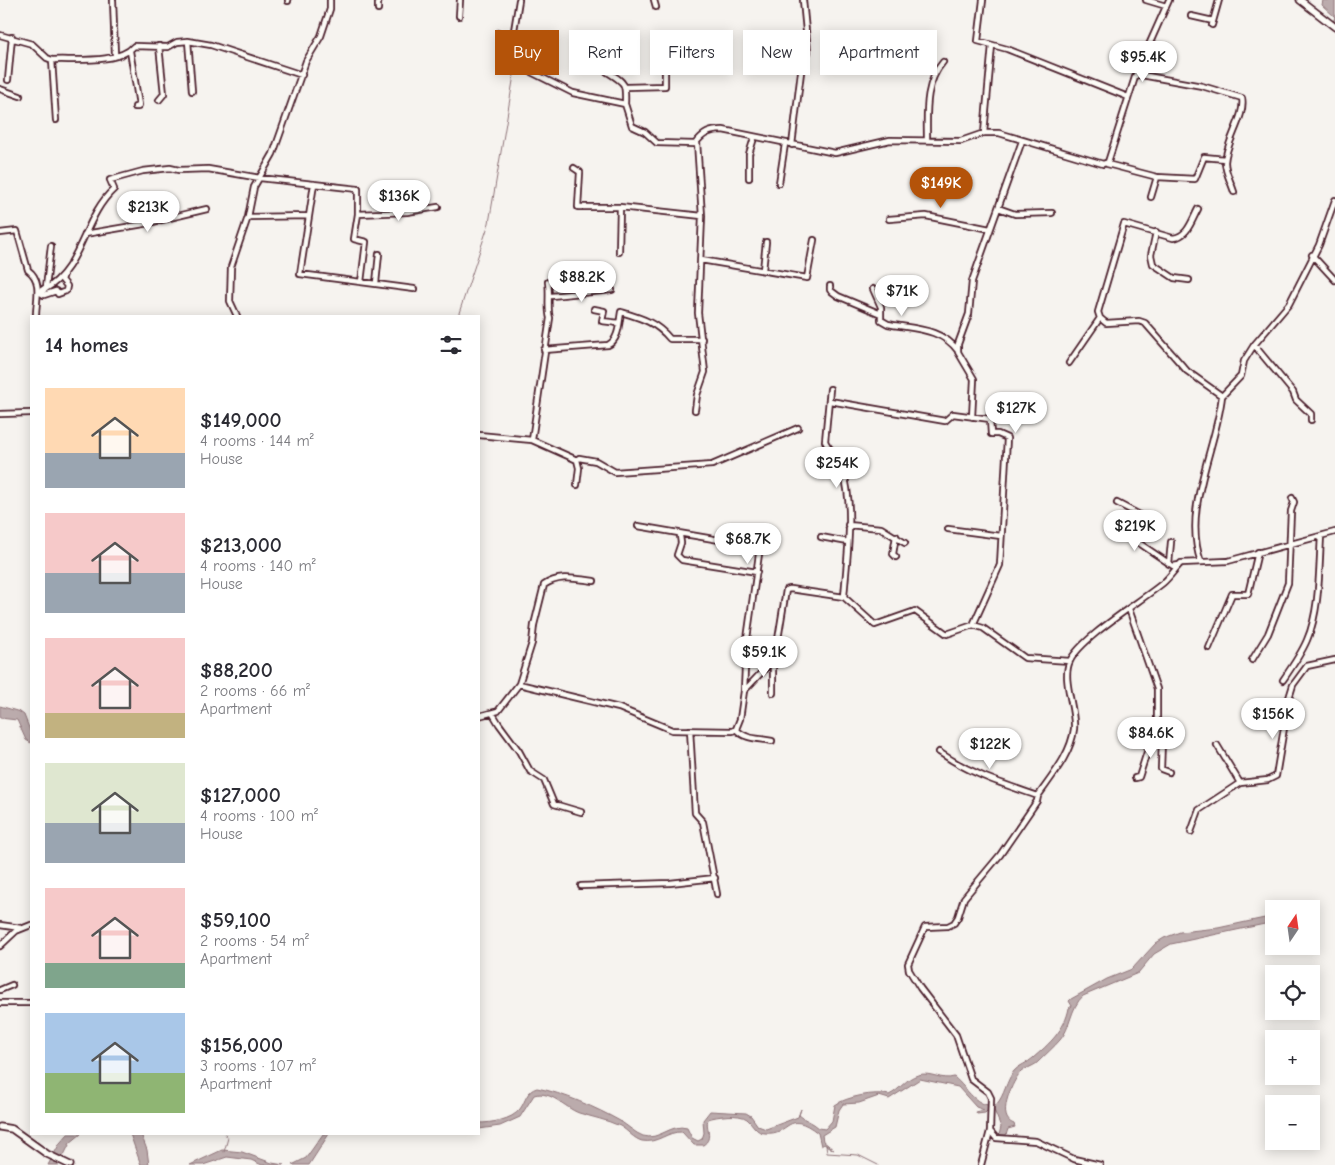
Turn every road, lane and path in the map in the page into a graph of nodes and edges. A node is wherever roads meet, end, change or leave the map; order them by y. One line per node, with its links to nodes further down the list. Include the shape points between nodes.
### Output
1 (113, 0): 25 (street)
2 (330, 0): 29 (street, via 321,36 306,60)
3 (378, 0): 15 (street)
4 (460, 0): 16 (street)
5 (519, 0): 39 (street, via 509,61 574,93)
6 (654, 0): 14 (street)
7 (803, 0): 50 (street, via 808,52 801,72)
8 (983, 0): 22 (street, via 978,41)
9 (1146, 0): 13 (street)
10 (1169, 0): 13 (street)
11 (1219, 0): 17 (street, via 1212,23)
12 (1300, 0): 18 (main road)
13 (1166, 6): 28 (street)
14 (656, 7)
15 (378, 10)
16 (459, 16)
17 (1191, 16)
18 (1335, 27)
19 (0, 35): 20 (street)
20 (12, 37): 26 (street, via 32,44); 32 (street)
21 (188, 42): 23 (street); 29 (street, via 211,45); 35 (street)
22 (992, 45): 37 (street, via 1007,48); 44 (street)
23 (159, 46): 24 (street, via 134,46); 38 (street, via 164,94)
24 (130, 51): 25 (street); 40 (street, via 138,105)
25 (114, 55): 26 (street, via 97,61 87,58)
26 (52, 60): 43 (street)
27 (943, 62): 46 (street, via 930,83)
28 (1136, 74): 37 (street); 51 (street, via 1202,86 1242,98 1241,112)
29 (302, 75): 55 (street, via 273,154)
30 (613, 75): 33 (street)
31 (665, 75): 33 (street, via 665,86)
32 (8, 80)
33 (626, 87): 39 (street)
34 (0, 88): 36 (street)
35 (192, 91)
36 (20, 96)
37 (1128, 97): 52 (street)
38 (159, 100)
39 (625, 104): 42 (street)
40 (135, 107)
41 (634, 109): 42 (street)
42 (628, 111): 48 (street, via 632,126 657,143)
43 (56, 120)
44 (984, 133): 46 (street, via 961,141); 47 (street, via 999,133)
45 (754, 138): 48 (street, via 714,130 700,136); 49 (street); 56 (street, via 749,154)
46 (927, 140): 50 (street, via 890,140 835,152)
47 (1022, 141): 52 (street); 64 (street)
48 (697, 142): 71 (street)
49 (785, 144): 50 (street); 57 (street)
50 (792, 145)
51 (1225, 159): 54 (street, via 1204,157 1195,179); 59 (street)
52 (1107, 163): 54 (street)
53 (574, 168): 63 (street, via 580,172 578,208)
54 (1156, 177): 60 (street)
55 (260, 178): 58 (street); 69 (street, via 254,187); 76 (street, via 208,169 170,168 121,176 110,180 114,188 103,199)
56 (749, 178)
57 (779, 183)
58 (314, 184): 68 (street, via 358,188); 70 (street)
59 (1234, 192)
60 (1151, 198)
61 (1335, 200): 82 (street, via 1319,245)
62 (438, 207): 68 (street)
63 (620, 207): 71 (street); 80 (street)
64 (998, 208): 67 (street, via 1015,214); 73 (street)
65 (207, 209): 76 (street)
66 (1198, 210): 74 (street, via 1180,237)
67 (1052, 213)
68 (358, 214): 88 (street, via 354,239 366,242)
69 (248, 216): 70 (street); 100 (street, via 232,268 230,300)
70 (309, 216): 88 (street, via 300,274)
71 (702, 216): 83 (street)
72 (890, 219): 73 (street, via 926,216)
73 (990, 229): 106 (street, via 972,281 969,314)
74 (1156, 232): 86 (street, via 1151,255 1153,264 1174,278); 101 (street, via 1124,224 1098,312)
75 (0, 233): 95 (street, via 17,231 28,270)
76 (84, 234): 84 (street, via 78,252)
77 (814, 240): 85 (street, via 807,278)
78 (766, 242): 85 (street)
79 (51, 246): 95 (street, via 48,279)
80 (619, 252)
81 (379, 254): 90 (street)
82 (1312, 255): 87 (street); 104 (street, via 1289,304)
83 (701, 260): 85 (street); 103 (street, via 698,289)
84 (66, 268): 95 (street, via 56,284); 95 (street, via 62,278 66,291 44,295)
85 (763, 270)
86 (1189, 280)
87 (1335, 280)
88 (361, 282): 90 (street)
89 (548, 282): 96 (street)
90 (376, 284): 92 (street)
91 (830, 286): 98 (street, via 838,296)
92 (414, 289)
93 (612, 290): 96 (street)
94 (873, 290): 98 (street)
95 (41, 291): 99 (street, via 36,298)
96 (550, 296): 105 (street)
97 (594, 310): 102 (street, via 604,311 602,321)
98 (881, 314): 106 (street, via 881,320 888,324 945,337)
99 (36, 315)
100 (237, 315)
101 (1100, 318): 107 (street); 109 (street, via 1106,322 1145,323 1187,371)
102 (619, 323): 103 (street, via 620,312 648,320 660,327 670,339); 105 (street, via 613,343 608,345)
103 (702, 339): 111 (street, via 705,372)
104 (1254, 345): 109 (street, via 1244,361 1241,376); 115 (street, via 1294,392 1296,400 1311,414)
105 (544, 350): 118 (street)
106 (958, 352): 114 (street, via 974,379)
107 (1069, 363)
108 (830, 389): 110 (street)
109 (1222, 396): 138 (street, via 1196,517 1196,548)
110 (830, 400): 114 (street, via 945,421 953,414); 123 (street, via 825,442 842,466 849,503)
111 (694, 410)
112 (30, 413): 113 (street)
113 (0, 414)
114 (972, 417): 129 (street, via 990,419 991,434 1007,438)
115 (1311, 420)
116 (798, 428): 119 (street, via 712,465 616,472 596,461)
117 (480, 435): 118 (street)
118 (532, 440): 119 (street)
119 (577, 460): 120 (street, via 580,468)
120 (577, 485)
121 (1292, 498): 135 (street)
122 (1117, 503): 139 (street, via 1138,514 1139,543)
123 (848, 525): 128 (street, via 881,528); 132 (street)
124 (638, 526): 141 (street, via 760,547)
125 (948, 529): 129 (street)
126 (1335, 532): 130 (street)
127 (680, 536): 141 (street, via 677,555 682,560)
128 (896, 536): 134 (street); 137 (street, via 893,554)
129 (1001, 536): 145 (street, via 1000,565)
130 (1321, 536): 135 (street); 151 (street, via 1320,574 1310,630 1296,662)
131 (821, 537): 132 (street)
132 (848, 542): 143 (street)
133 (1171, 542): 139 (street)
134 (905, 543)
135 (1290, 543): 136 (street); 147 (street, via 1288,583 1268,634)
136 (1258, 552): 138 (street, via 1228,561); 146 (street, via 1248,594 1232,594)
137 (896, 557)
138 (1201, 562): 140 (street)
139 (1169, 564): 140 (street)
140 (1179, 565): 144 (street, via 1164,582)
141 (757, 572): 153 (street, via 746,646)
142 (594, 581): 152 (street, via 563,578 553,579 544,585 532,643)
143 (844, 597): 145 (street, via 875,625 914,611 947,634); 149 (street, via 786,590)
144 (1129, 609): 150 (street, via 1100,631); 157 (street, via 1157,689)
145 (972, 625): 150 (street, via 983,628 1025,658)
146 (1209, 648)
147 (1252, 660)
148 (1335, 660): 165 (street, via 1307,666 1293,685 1276,776)
149 (773, 661): 153 (street); 154 (street)
150 (1070, 661): 166 (street, via 1072,740 1068,752)
151 (1283, 680)
152 (519, 684): 155 (street); 159 (street, via 619,708 665,729)
153 (744, 691): 158 (street)
154 (773, 693)
155 (493, 714): 156 (street); 167 (street, via 530,771 544,780 554,804)
156 (480, 716)
157 (1156, 725): 163 (street, via 1162,740 1161,769); 164 (street, via 1139,777)
158 (736, 728): 159 (street); 160 (street, via 741,735)
159 (690, 730): 169 (street, via 695,814 703,822)
160 (772, 741)
161 (1216, 745): 165 (street)
162 (939, 752): 166 (street, via 986,779)
163 (1169, 772)
164 (1135, 778)
165 (1240, 783): 168 (street, via 1199,810)
166 (1038, 796): 181 (street, via 1038,801 1000,855 964,898 958,918 948,926 925,927 908,964 920,988 956,1035 971,1079 991,1098)
167 (581, 812)
168 (1191, 832)
169 (715, 878): 170 (street); 171 (street)
170 (581, 886)
171 (718, 894)
172 (0, 925): 174 (street)
173 (30, 925): 174 (street)
174 (22, 929): 175 (street)
175 (0, 946)
176 (12, 985): 177 (street)
177 (0, 990)
178 (0, 1002): 179 (street)
179 (30, 1003)
180 (0, 1127): 182 (main road, via 12,1129 47,1154)
181 (990, 1131): 183 (street); 184 (street, via 996,1138 1036,1141 1074,1159)
182 (68, 1164)
183 (981, 1165)
184 (1100, 1165)

